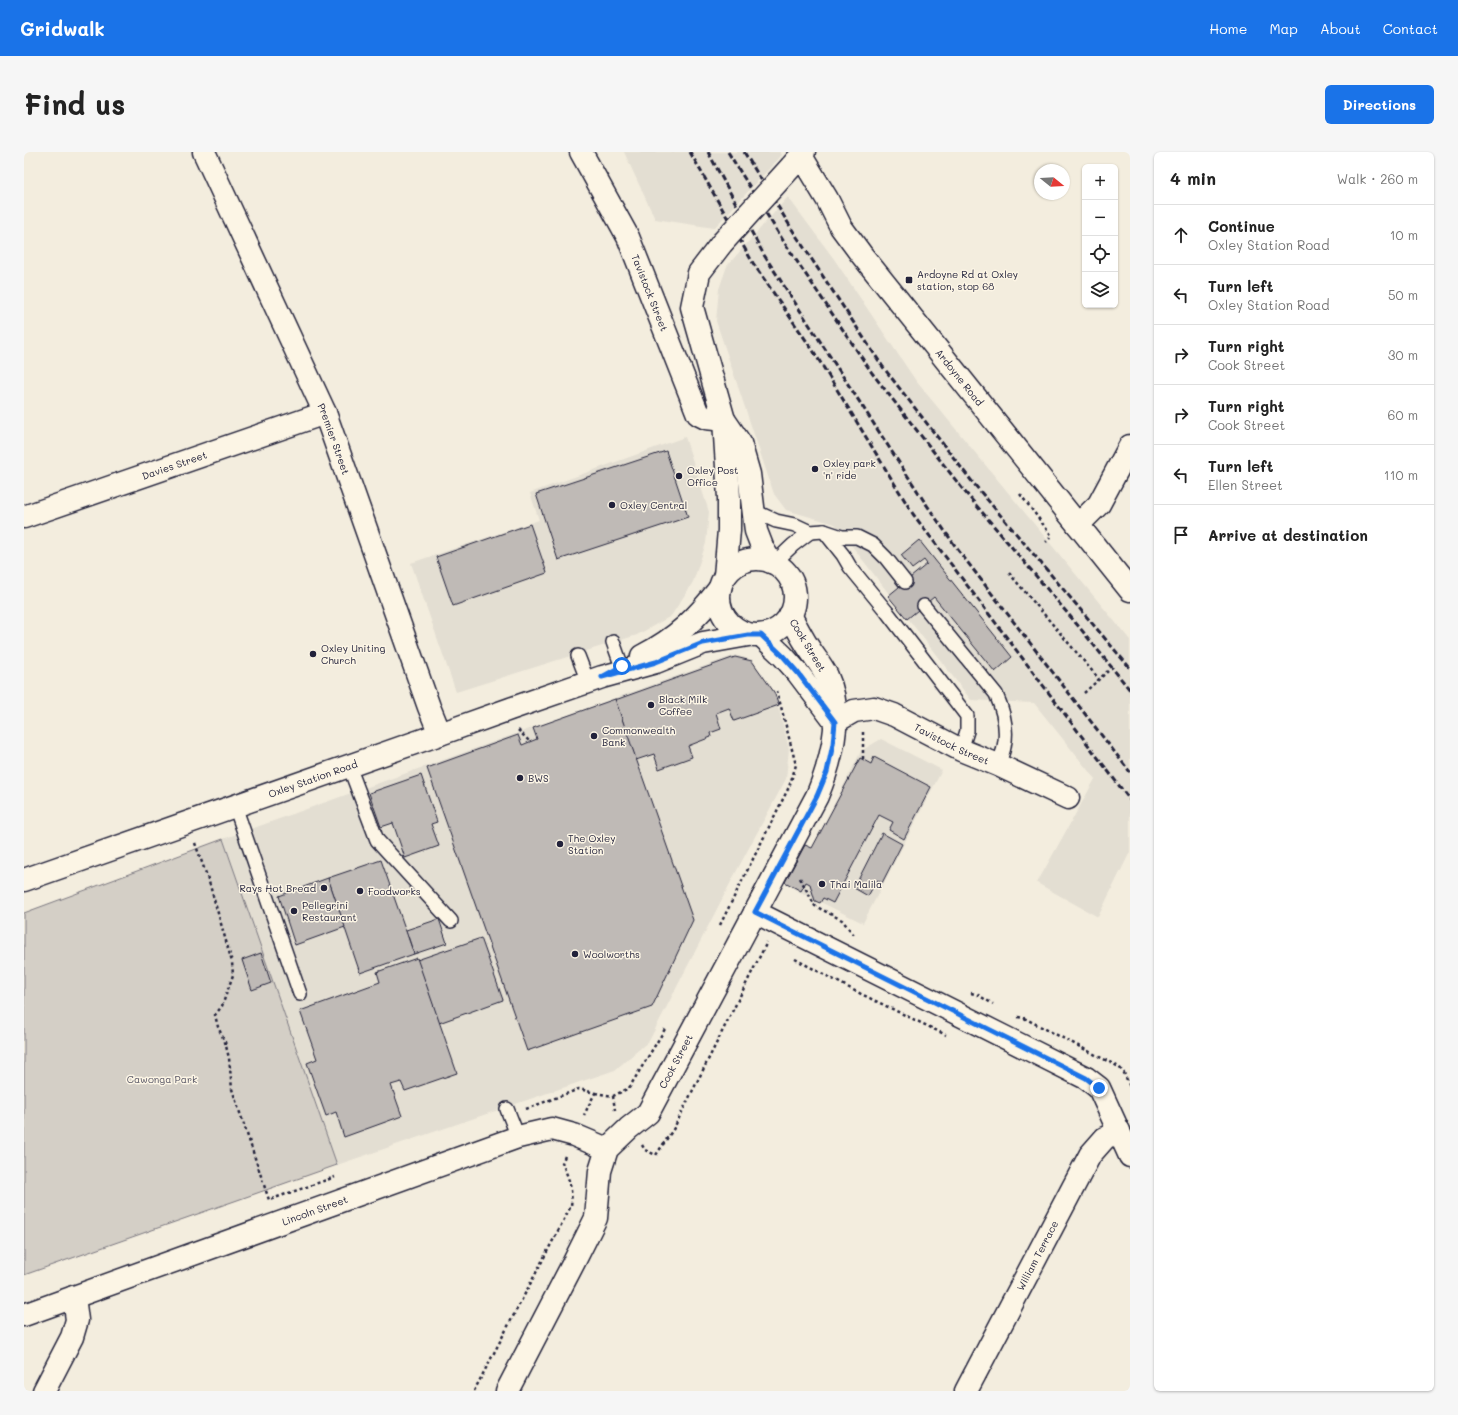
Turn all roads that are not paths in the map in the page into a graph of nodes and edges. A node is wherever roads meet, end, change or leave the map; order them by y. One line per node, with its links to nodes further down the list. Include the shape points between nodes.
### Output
1 (204, 152): 4 (street, Premier Street)
2 (581, 152): 5 (street, Tavistock Street, via 628,237 698,414 706,418)
3 (799, 159): 5 (street, bridge, via 722,243 699,273 692,306); 9 (street, Ardoyne Road, via 861,254)
4 (325, 413): 8 (street, Davies Street); 24 (street, Premier Street)
5 (724, 420): 7 (street, via 740,443 749,474); 13 (street, via 729,530)
6 (1130, 446): 9 (street, via 1099,504)
7 (754, 511): 11 (lane); 12 (street, via 762,549)
8 (24, 517)
9 (1078, 525): 15 (street, Ardoyne Road)
10 (824, 531): 11 (lane); 14 (lane, via 842,537 857,538 873,546); 25 (lane, via 967,716 968,731)
11 (810, 532): 12 (lane)
12 (772, 562): 13 (street, via 758,559 746,561 734,567); 17 (street, via 782,568 790,578 794,590 794,603)
13 (723, 582): 18 (street, via 719,600 728,622 737,630); 21 (street, Oxley Station Road, via 701,612 680,633)
14 (905, 582)
15 (1130, 590)
16 (924, 606): 26 (lane, via 996,694 1005,726 1004,747)
17 (790, 615): 18 (street, via 783,625 773,632); 23 (street, Cook Street, via 827,676 833,698)
18 (755, 635): 22 (street, Oxley Station Road, via 703,643 656,662); 23 (street, via 783,656)
19 (613, 642): 21 (lane)
20 (578, 656): 22 (lane)
21 (622, 666): 22 (street, Oxley Station Road)
22 (595, 680): 24 (street, Oxley Station Road)
23 (835, 722): 25 (street, Tavistock Street, via 854,711 874,708 894,715); 31 (street, Cook Street, via 827,772 817,796)
24 (440, 734): 27 (street, Oxley Station Road)
25 (961, 750): 26 (street, Tavistock Street)
26 (998, 765): 28 (street, Tavistock Street)
27 (349, 766): 29 (street, Oxley Station Road); 32 (lane, via 377,840)
28 (1068, 798)
29 (235, 806): 30 (street, Oxley Station Road); 33 (lane)
30 (24, 880)
31 (755, 912): 35 (street, via 1086,1078 1099,1088); 37 (street, Cook Street, via 648,1113)
32 (452, 922)
33 (300, 994)
34 (508, 1112): 36 (lane)
35 (1119, 1131): 38 (street); 43 (street, William Terrace, via 1105,1138 1090,1155)
36 (518, 1137): 37 (street, Lincoln Street, via 552,1129); 39 (street, Lincoln Street)
37 (607, 1149): 42 (street, Cook Street, via 600,1171 596,1218)
38 (1130, 1156)
39 (74, 1297): 40 (street, Lincoln Street); 41 (street, via 77,1320 72,1337)
40 (24, 1315)
41 (44, 1391)
42 (507, 1391)
43 (966, 1391)

